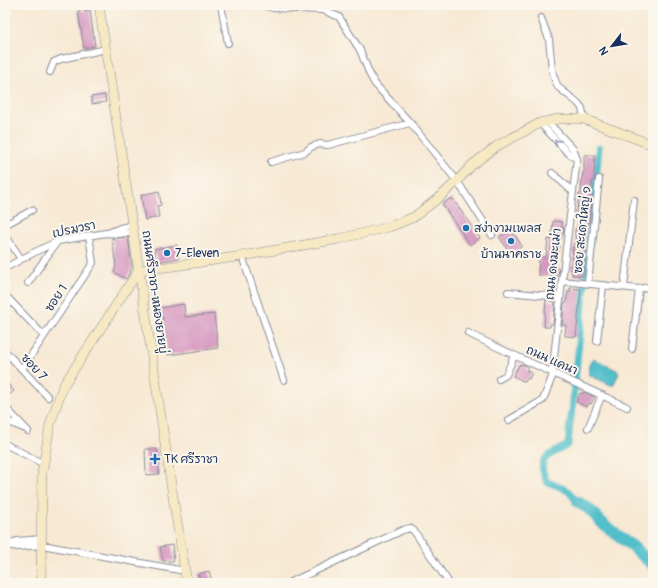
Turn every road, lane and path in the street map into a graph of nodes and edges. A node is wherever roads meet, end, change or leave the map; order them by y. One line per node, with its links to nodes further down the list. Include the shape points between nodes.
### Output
1 (99, 5): 6 (street, ถนนศรีราชา-หนองยายบู่)
2 (221, 5): 5 (street)
3 (262, 5): 10 (street, via 273,8 323,10 339,17 360,50 375,84)
4 (541, 18): 8 (street, via 549,40 555,80 558,87 582,108)
5 (228, 43)
6 (106, 50): 7 (street, via 61,59 54,62); 20 (street, ถนนศรีราชา-หนองยายบู่)
7 (50, 72)
8 (584, 119): 9 (street); 11 (street)
9 (543, 122): 15 (street, via 497,146 472,165); 16 (street, ถนน ดงมะเม่า, via 568,153 577,159)
10 (410, 123): 12 (street, via 328,145 320,144 305,152); 15 (street)
11 (653, 145)
12 (271, 162)
13 (552, 173): 16 (street)
14 (599, 179): 31 (street, ซอย สะเดาใหญ่ ๑)
15 (457, 181): 21 (street); 25 (street, via 414,217 389,227)
16 (572, 191): 29 (street, ถนน ดงมะเม่า)
17 (634, 200): 34 (street)
18 (32, 210): 19 (street)
19 (5, 226)
20 (133, 228): 23 (street, เปรมวรา, via 120,228); 28 (street, ถนนศรีราชา-หนองยายบู่)
21 (492, 234)
22 (5, 235): 26 (street)
23 (89, 236): 24 (street, เปรมวรา); 40 (street, ซอย 1, via 93,262)
24 (58, 241): 26 (street, เปรมวรา); 30 (street)
25 (242, 256): 28 (street); 48 (street)
26 (21, 259): 27 (street, เปรมวรา)
27 (5, 268)
28 (139, 270): 57 (street, via 63,386 50,425); 59 (street, ถนนศรีราชา-หนองยายบู่)
29 (562, 280): 31 (street); 38 (street, ถนน ดงมะเม่า)
30 (28, 283)
31 (588, 283): 32 (street)
32 (603, 285): 34 (street); 41 (street)
33 (653, 286): 35 (street)
34 (624, 287): 35 (street)
35 (639, 289): 42 (street)
36 (508, 292): 38 (street)
37 (5, 295): 40 (street)
38 (560, 297): 46 (street, ถนน ดงมะเม่า)
39 (468, 333): 44 (street, ถนน แคนา)
40 (44, 336): 45 (street, ซอย 1)
41 (597, 341)
42 (632, 349)
43 (5, 351): 45 (street, ซอย 7)
44 (514, 356): 46 (street, ถนน แคนา); 47 (street, via 506,375)
45 (22, 369): 50 (street, ซอย 7)
46 (553, 372): 49 (street, ถนน แคนา); 54 (street, ถนน ดงมะเม่า, via 543,400)
47 (500, 379)
48 (284, 380)
49 (602, 395): 52 (street, ถนน แคนา); 55 (street)
50 (48, 397)
51 (5, 407): 53 (street, via 28,431)
52 (627, 407)
53 (5, 420)
54 (509, 420)
55 (588, 428)
56 (5, 444): 57 (street)
57 (44, 464): 58 (street)
58 (42, 542): 59 (street); 60 (street)
59 (185, 571): 61 (street, ถนนศรีราชา-หนองยายบู่)
60 (41, 583)
61 (187, 583)
62 (289, 583): 63 (street, via 410,528)
63 (449, 583)

